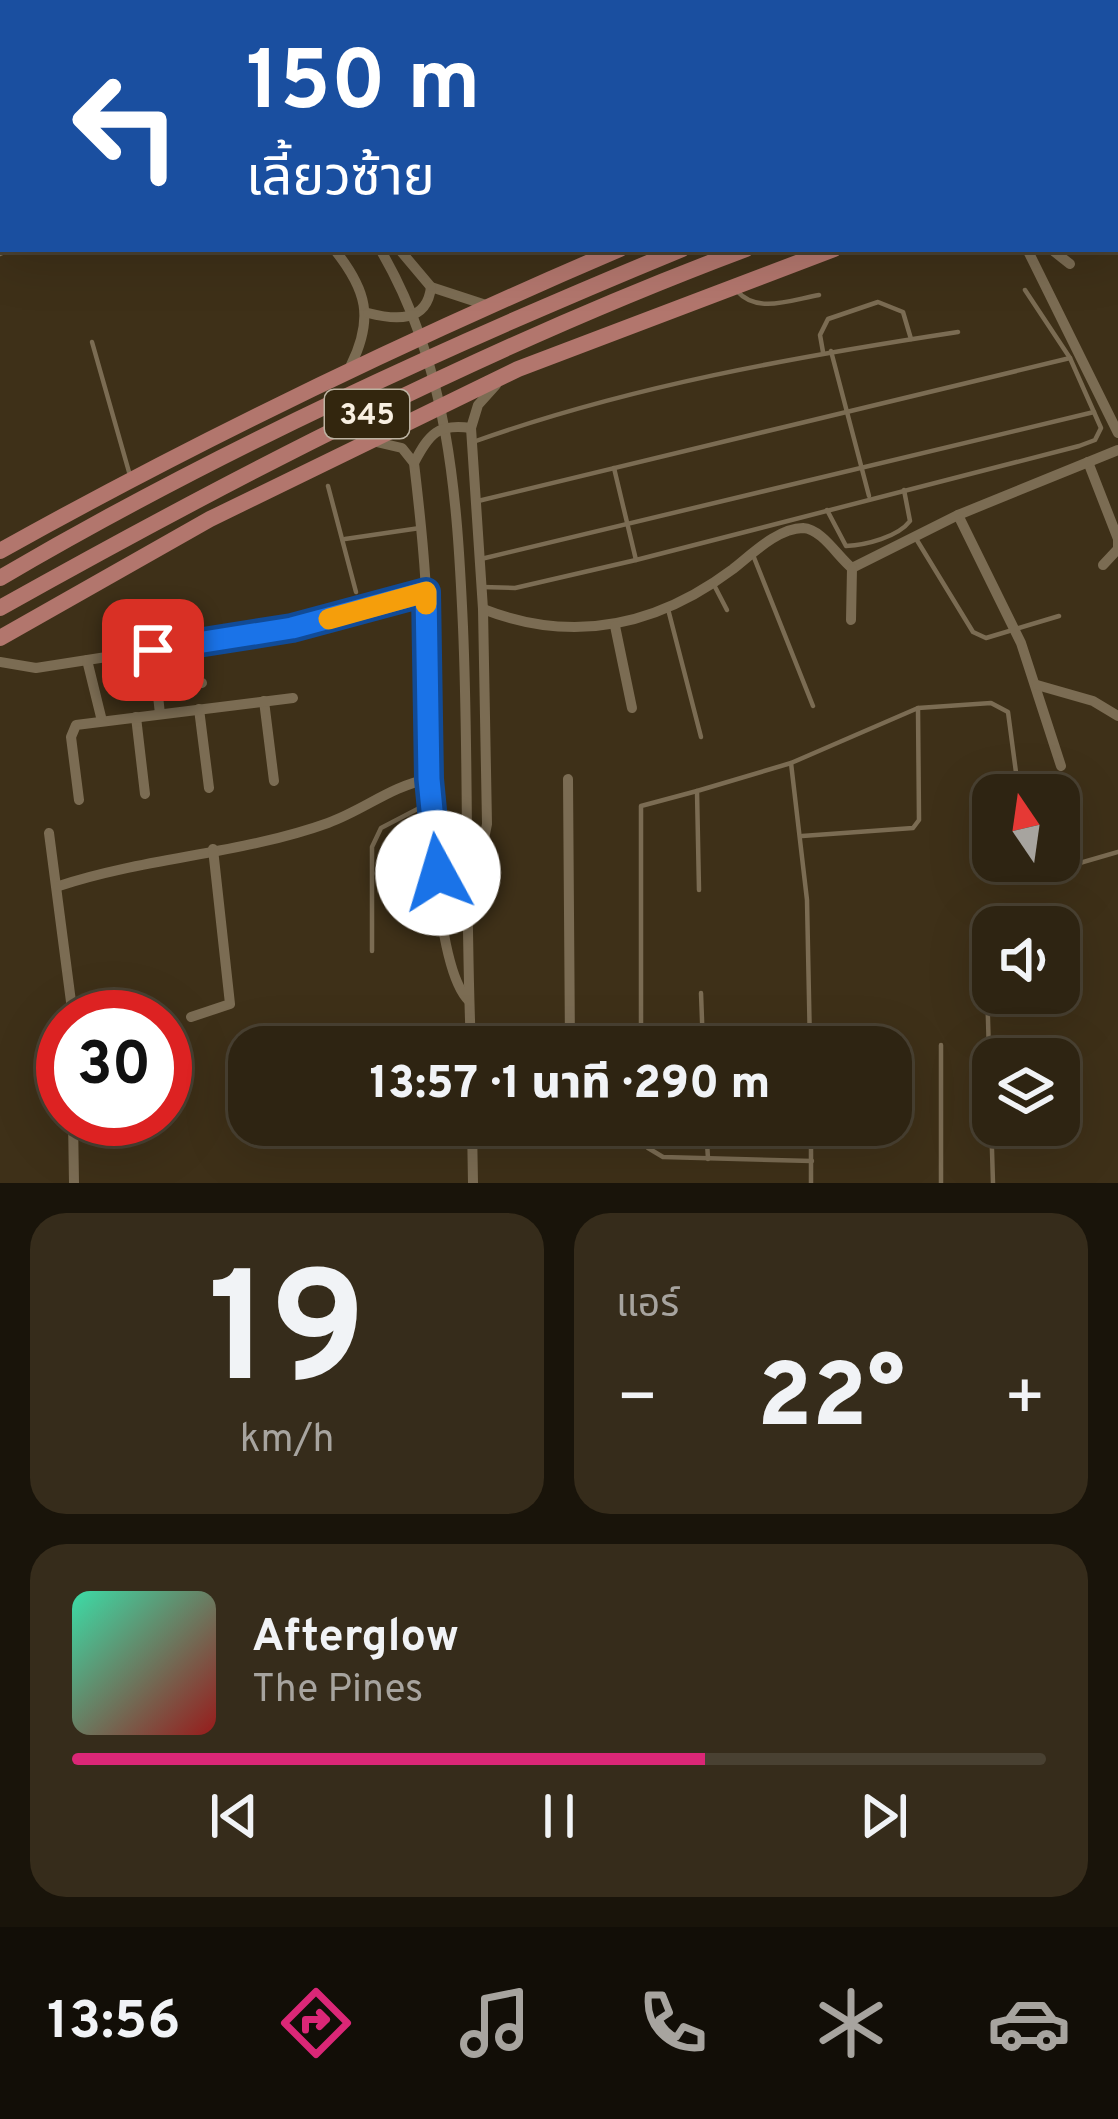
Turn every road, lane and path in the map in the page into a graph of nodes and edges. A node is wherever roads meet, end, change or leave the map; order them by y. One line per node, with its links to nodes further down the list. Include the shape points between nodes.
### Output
1 (336, 252): 19 (street)
2 (381, 252): 106 (street, via 424,340 454,464 469,770)
3 (401, 252): 15 (street)
4 (613, 252): 13 (main road)
5 (673, 252): 13 (main road)
6 (676, 252): 56 (main road, 345, via 347,396)
7 (738, 252): 12 (main road, 345)
8 (826, 252): 14 (main road)
9 (1028, 252): 30 (street)
10 (1055, 252): 11 (street)
11 (1070, 264)
12 (688, 271): 23 (main road); 62 (main road, 345, via 358,418)
13 (537, 284): 18 (main road)
14 (734, 286): 17 (lane, via 765,304); 23 (main road)
15 (430, 287): 18 (street); 19 (street, via 424,308 407,318)
16 (1024, 290): 25 (lane)
17 (818, 295)
18 (487, 305): 26 (main road)
19 (368, 313): 26 (street)
20 (958, 332): 21 (lane)
21 (911, 339): 24 (lane); 24 (lane, via 903,312 878,302 828,319 820,335)
22 (92, 342): 38 (lane)
23 (564, 348): 27 (main road)
24 (827, 352): 28 (lane); 31 (lane)
25 (1070, 358): 28 (lane); 29 (lane)
26 (350, 365): 38 (main road)
27 (518, 369): 31 (street, via 488,391); 32 (main road)
28 (847, 412): 36 (lane); 37 (lane)
29 (1094, 412): 37 (lane); 40 (lane, via 1100,435 1079,446)
30 (1118, 433)
31 (472, 435): 35 (street, via 448,424 436,429); 42 (street)
32 (368, 441): 35 (street, via 402,448); 61 (main road)
33 (1118, 451): 34 (street)
34 (1088, 462): 44 (street); 49 (street)
35 (414, 463): 46 (street)
36 (614, 468): 42 (lane); 45 (lane)
37 (861, 468): 41 (lane); 45 (lane)
38 (131, 478): 50 (main road)
39 (328, 486): 48 (lane)
40 (904, 490): 41 (lane); 43 (lane, via 910,521 868,543 846,546)
41 (869, 498): 43 (lane)
42 (478, 501): 52 (street)
43 (827, 510): 53 (lane)
44 (958, 515): 47 (street); 69 (street)
45 (628, 525): 52 (lane); 53 (lane)
46 (421, 528): 48 (lane); 60 (street)
47 (916, 537): 55 (street); 69 (lane, via 974,632 986,638)
48 (345, 539): 59 (lane)
49 (1118, 539): 54 (street)
50 (0, 551)
51 (753, 554): 55 (street, via 801,528 814,530); 57 (street); 79 (lane)
52 (481, 559): 58 (street)
53 (636, 560): 58 (lane, via 515,588)
54 (1103, 565)
55 (852, 568): 67 (street)
56 (0, 578)
57 (713, 583): 63 (street); 65 (lane)
58 (482, 586): 64 (street)
59 (356, 592)
60 (426, 592): 71 (street, via 292,628); 91 (street)
61 (70, 597): 62 (main road); 70 (main road)
62 (1, 608)
63 (668, 608): 68 (street); 87 (lane)
64 (483, 609): 68 (street, via 540,627); 106 (street, via 487,824)
65 (727, 610)
66 (1059, 616): 69 (lane)
67 (851, 620)
68 (615, 626): 80 (street)
69 (1014, 630): 75 (street)
70 (0, 638)
71 (153, 650): 72 (street); 76 (street)
72 (87, 660): 73 (street, via 36,668); 86 (street)
73 (0, 662)
74 (202, 683): 76 (street)
75 (1036, 685): 84 (street, via 1093,700); 89 (street)
76 (157, 688): 83 (street)
77 (293, 698): 78 (street)
78 (264, 701): 82 (street); 93 (street)
79 (813, 706)
80 (632, 708)
81 (918, 708): 88 (lane); 90 (lane, via 991,703 1008,712); 100 (lane, via 920,820 913,829)
82 (199, 709): 83 (street); 94 (street)
83 (160, 714): 85 (street)
84 (1118, 716)
85 (136, 717): 86 (street); 96 (street)
86 (102, 721): 97 (street, via 76,725 71,736)
87 (701, 737)
88 (791, 763): 95 (lane); 100 (lane)
89 (1061, 766)
90 (1016, 774)
91 (429, 779): 98 (street); 101 (street, via 401,784 329,822)
92 (568, 779): 114 (street)
93 (274, 781)
94 (209, 788)
95 (697, 791): 105 (lane); 115 (lane, via 641,806)
96 (145, 794)
97 (79, 800)
98 (431, 802): 107 (lane, via 381,827 372,847); 110 (street, via 452,979)
99 (49, 833): 104 (street)
100 (802, 836): 117 (lane)
101 (213, 849): 104 (street); 112 (street, via 230,1004)
102 (1118, 852): 103 (lane)
103 (1080, 863)
104 (59, 886): 108 (street)
105 (698, 890)
106 (466, 924): 110 (street)
107 (372, 951)
108 (70, 990)
109 (701, 993): 116 (lane)
110 (469, 1000): 113 (street)
111 (987, 1014): 130 (lane)
112 (192, 1017)
113 (470, 1026)
114 (570, 1026)
115 (641, 1026)
116 (702, 1026)
117 (809, 1026)
118 (941, 1045): 129 (lane)
119 (74, 1146): 126 (street)
120 (472, 1146): 127 (street)
121 (648, 1146): 124 (lane, via 663,1157)
122 (707, 1146): 124 (lane)
123 (812, 1146): 125 (lane)
124 (708, 1159): 125 (lane)
125 (812, 1161): 128 (lane)
126 (74, 1183)
127 (473, 1183)
128 (811, 1183)
129 (941, 1183)
130 (992, 1183)

